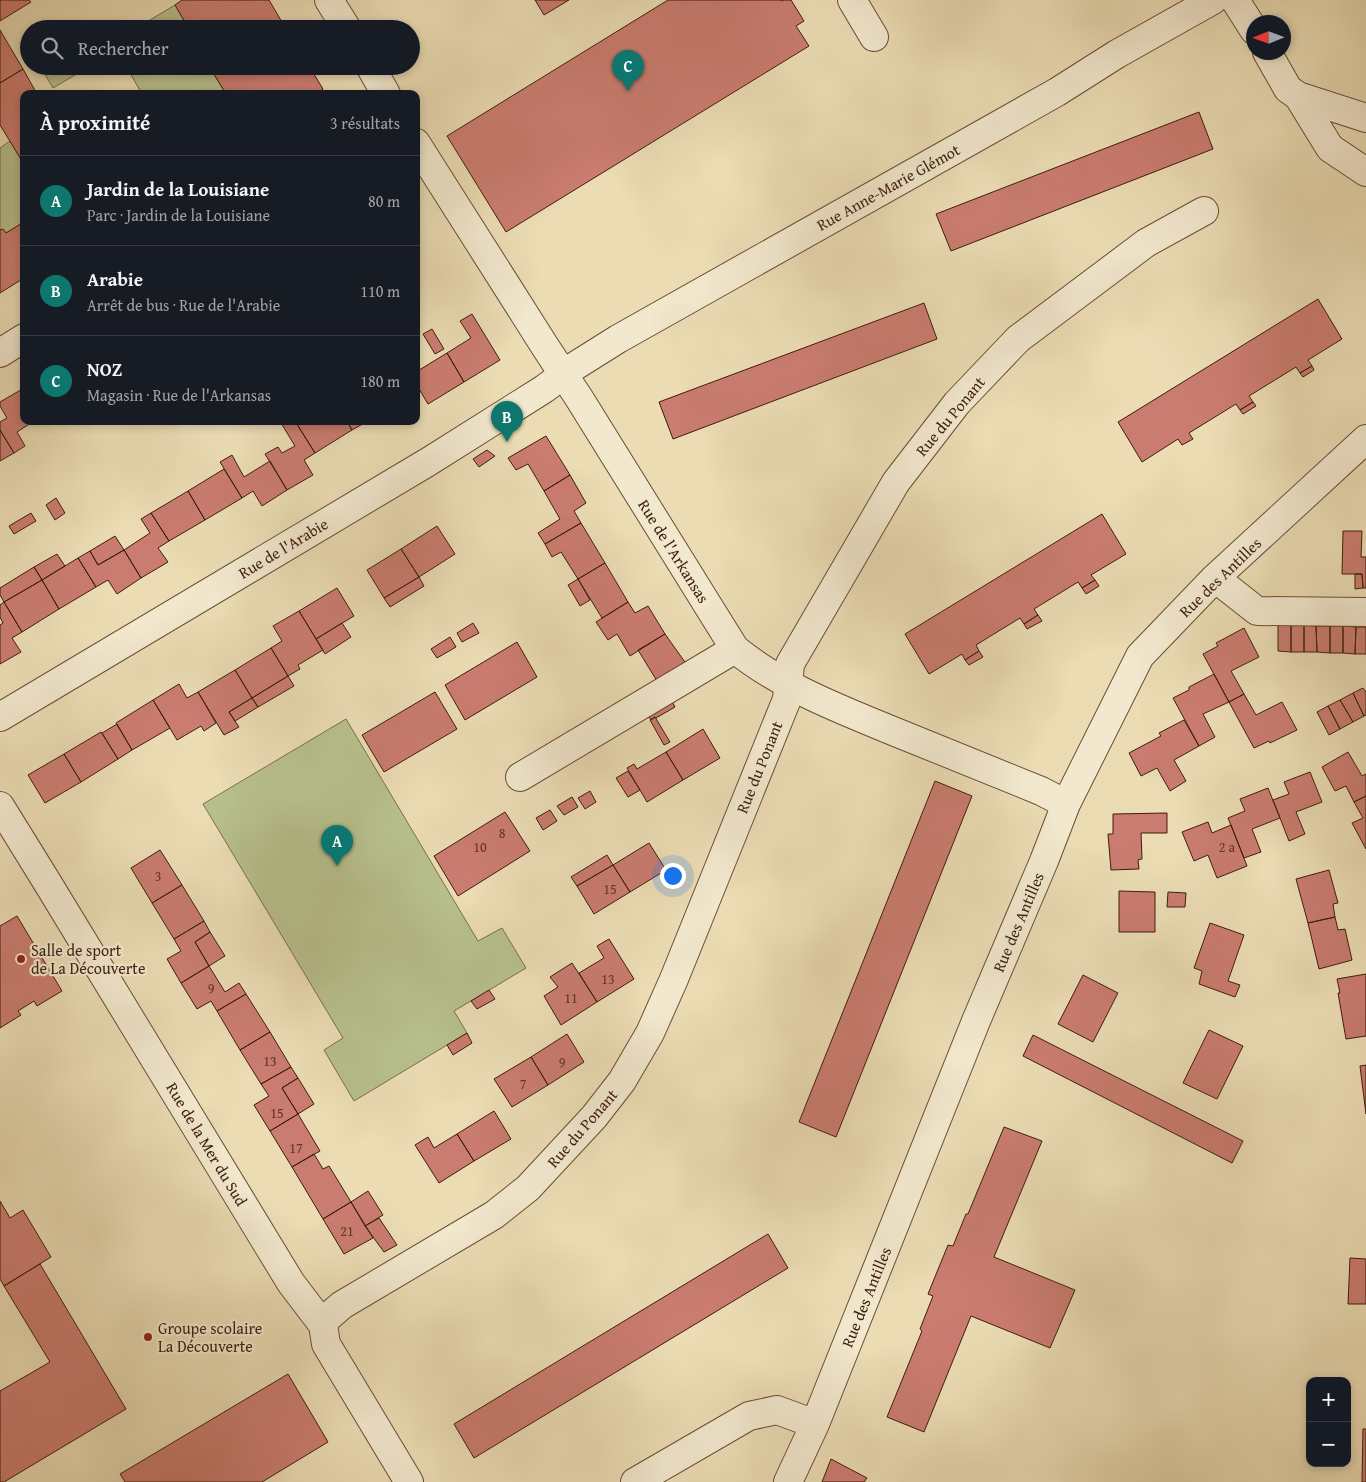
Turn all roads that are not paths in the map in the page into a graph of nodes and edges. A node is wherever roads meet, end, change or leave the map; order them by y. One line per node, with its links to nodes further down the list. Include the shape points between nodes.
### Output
1 (329, 0): 6 (street)
2 (852, 0): 7 (street)
3 (1213, 0): 18 (street, Rue Anne-Marie Glémot, via 1057,92 618,339)
4 (1235, 0): 5 (street)
5 (1246, 17)
6 (341, 20)
7 (874, 37)
8 (1272, 60): 11 (street, via 1288,89)
9 (375, 75): 10 (street)
10 (384, 90)
11 (1298, 96): 12 (street); 14 (street, via 1330,148)
12 (1366, 118)
13 (420, 149): 18 (street, Rue de l'Arkansas)
14 (1366, 172)
15 (1204, 211): 23 (street, Rue du Ponant, via 1146,244 1018,339 957,403 896,482 790,664)
16 (20, 340): 17 (street)
17 (0, 353)
18 (563, 374): 22 (street, Rue de l'Arkansas); 24 (street, Rue de l'Arabie, via 428,462)
19 (1366, 439): 20 (street, Rue des Antilles)
20 (1216, 578): 21 (street, via 1257,611); 26 (street, Rue des Antilles, via 1140,656)
21 (1366, 612)
22 (735, 649): 23 (street, Rue de l'Arkansas); 25 (street)
23 (788, 685): 26 (street, Rue de l'Arkansas); 28 (street, Rue du Ponant, via 786,699 674,979 650,1033 622,1081 594,1117 528,1188 494,1215 342,1305)
24 (0, 717)
25 (520, 778)
26 (1066, 804): 29 (street, Rue des Antilles)
27 (0, 806): 28 (street, Rue de la Mer du Sud, via 291,1283)
28 (323, 1325): 30 (street, Rue de la Mer du Sud, via 326,1344)
29 (815, 1424): 31 (street, via 777,1410 749,1416); 32 (street, Rue des Antilles)
30 (409, 1482)
31 (635, 1482)
32 (788, 1482)

